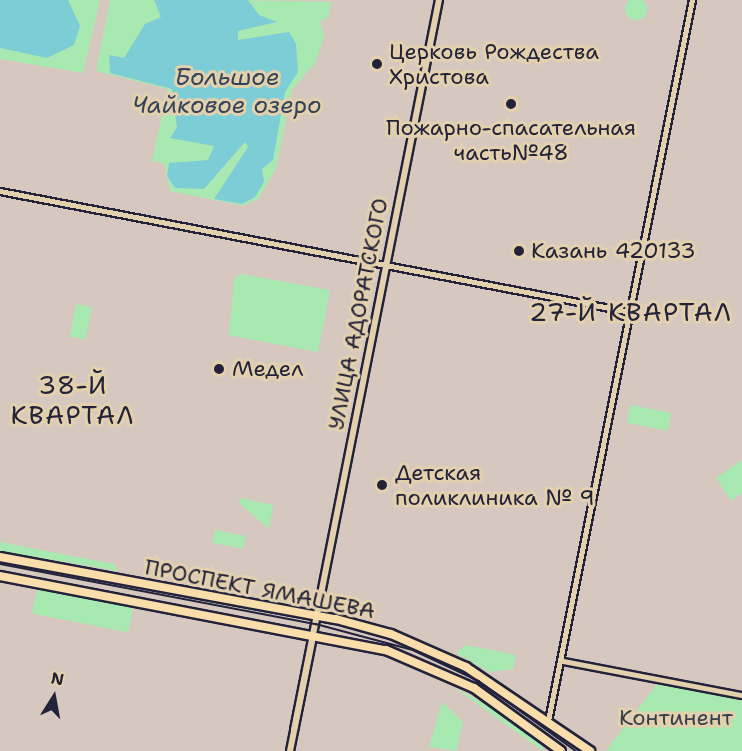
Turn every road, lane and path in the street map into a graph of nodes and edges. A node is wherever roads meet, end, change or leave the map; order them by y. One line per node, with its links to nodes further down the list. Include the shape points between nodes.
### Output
1 (439, 0): 4 (street, УЛИЦА АДОРАТСКОГО)
2 (692, 0): 5 (street)
3 (0, 191): 4 (street)
4 (386, 268): 5 (street); 8 (street, УЛИЦА АДОРАТСКОГО)
5 (631, 312): 10 (street)
6 (0, 557): 8 (main road, ПРОСПЕКТ ЯМАШЕВА)
7 (0, 576): 9 (main road, ПРОСПЕКТ ЯМАШЕВА)
8 (318, 616): 9 (street, УЛИЦА АДОРАТСКОГО); 12 (main road, ПРОСПЕКТ ЯМАШЕВА, via 366,626 449,658)
9 (314, 636): 13 (street, УЛИЦА АДОРАТСКОГО); 14 (main road, ПРОСПЕКТ ЯМАШЕВА, via 386,651 450,676 510,711)
10 (563, 661): 11 (street); 12 (street)
11 (742, 694)
12 (548, 721): 15 (main road, ПРОСПЕКТ ЯМАШЕВА)
13 (290, 751)
14 (561, 751)
15 (590, 751)

